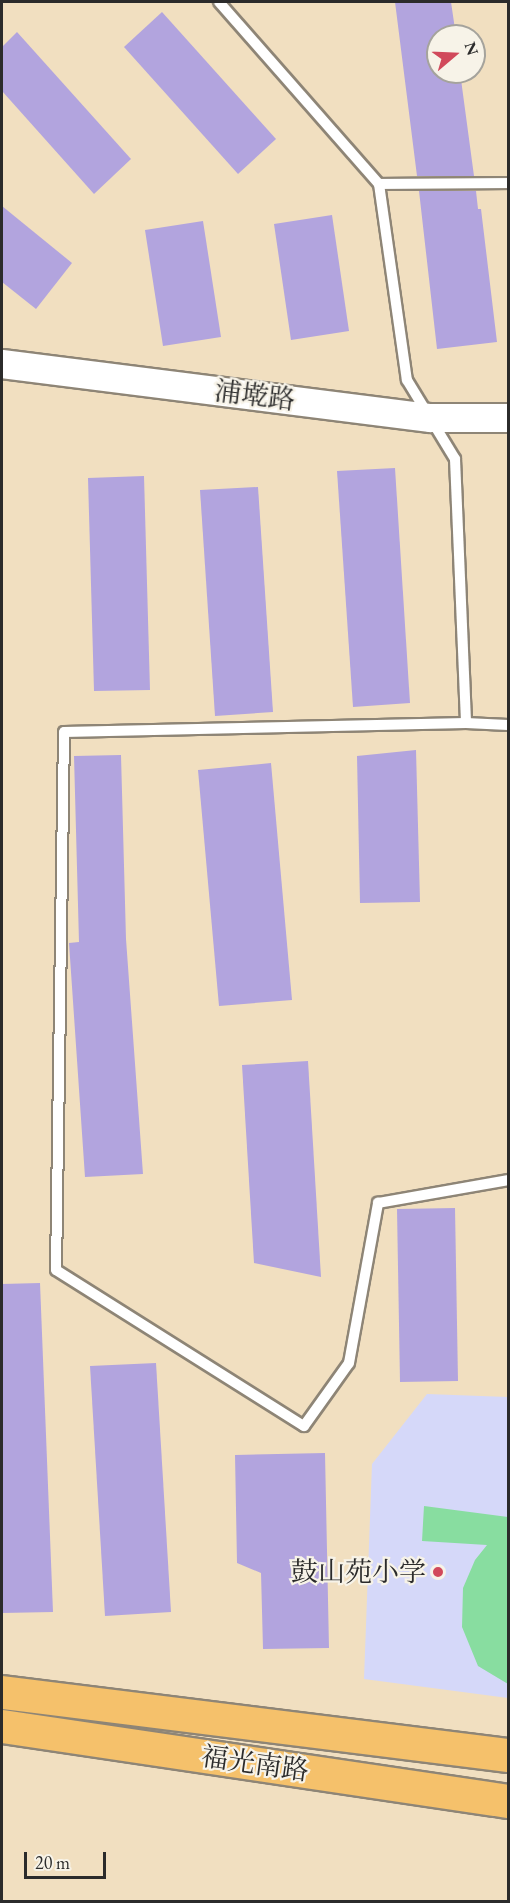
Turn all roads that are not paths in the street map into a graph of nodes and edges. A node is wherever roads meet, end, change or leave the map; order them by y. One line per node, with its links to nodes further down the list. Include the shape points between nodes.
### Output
1 (219, 2): 3 (lane)
2 (508, 183): 3 (lane)
3 (379, 184): 5 (lane, via 408,380)
4 (2, 364): 5 (street, 浦墘路)
5 (431, 417): 6 (street, 浦墘路); 7 (lane, via 455,459)
6 (508, 418)
7 (466, 723): 8 (lane); 9 (lane, via 64,732 56,1270 304,1426 350,1363 378,1203)
8 (508, 725)
9 (508, 1180)
10 (2, 1692): 12 (main road, 福光南路)
11 (2, 1726): 13 (main road, 福光南路)
12 (508, 1755)
13 (508, 1801)

